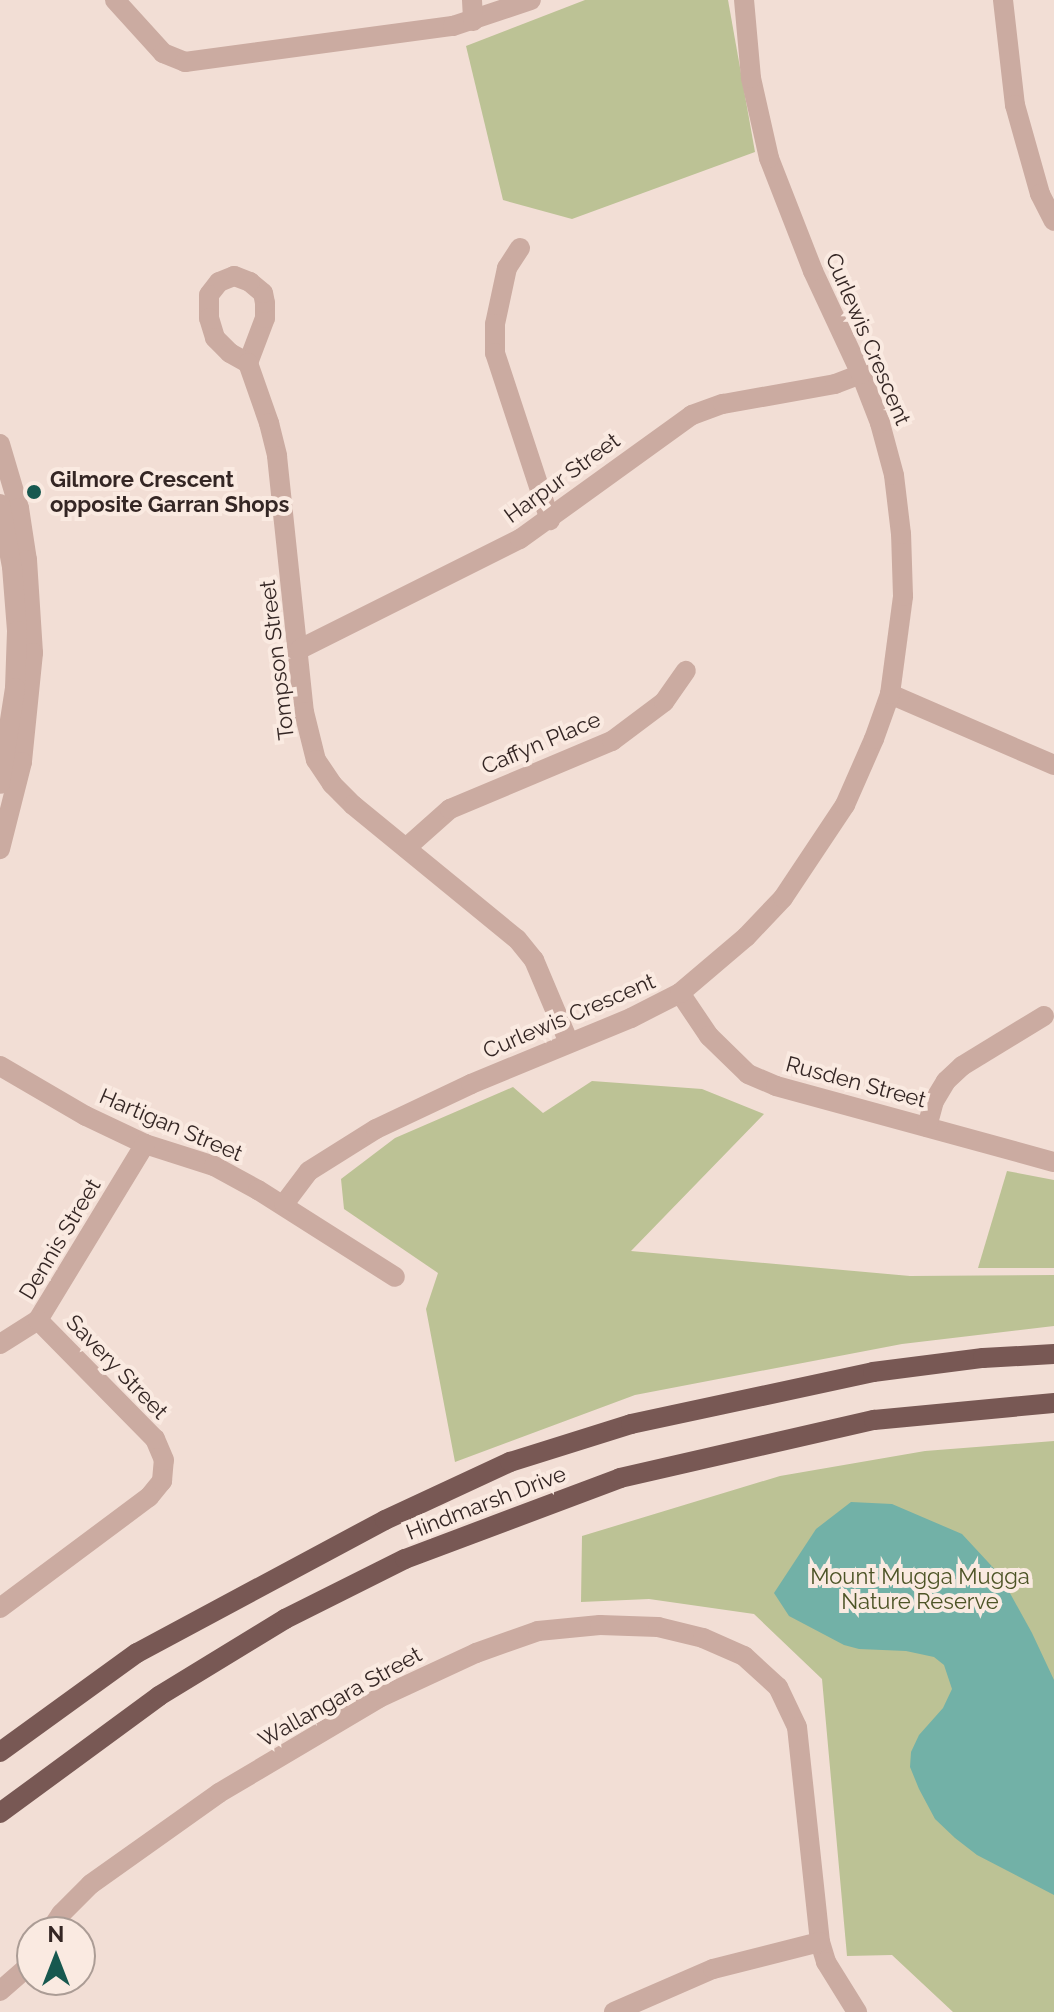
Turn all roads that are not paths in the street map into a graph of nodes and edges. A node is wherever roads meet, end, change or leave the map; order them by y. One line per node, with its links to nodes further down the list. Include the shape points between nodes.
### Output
1 (115, 0): 6 (street, via 163,53 185,62)
2 (472, 0): 6 (street)
3 (531, 0): 6 (street)
4 (744, 0): 10 (street, Curlewis Crescent, via 751,78 769,158)
5 (1003, 0): 7 (street, via 1015,105 1040,194)
6 (473, 21)
7 (1054, 221)
8 (520, 248): 13 (street, via 507,268 495,324 495,353)
9 (248, 363): 14 (street, Tompson Street, via 277,456)
10 (861, 374): 13 (street, Harpur Street, via 692,415); 16 (street, Curlewis Crescent, via 894,475 901,534 903,596)
11 (0, 444): 20 (street, via 23,534 33,653 22,762)
12 (0, 504): 18 (street, via 17,631 15,688)
13 (550, 520): 14 (street, Harpur Street)
14 (300, 649): 19 (street, Tompson Street, via 304,712 316,760 353,805)
15 (686, 671): 19 (street, Caffyn Place, via 664,702 612,741 450,809)
16 (890, 694): 17 (street); 21 (street, Curlewis Crescent, via 845,805 820,848 783,898)
17 (1054, 765)
18 (0, 784)
19 (406, 848): 23 (street, Tompson Street, via 517,939 534,960)
20 (0, 849)
21 (680, 993): 23 (street, Curlewis Crescent); 25 (street, Rusden Street, via 709,1036 748,1074)
22 (1044, 1016): 25 (street, via 954,1073 934,1101)
23 (569, 1043): 28 (street, Curlewis Crescent, via 376,1129 309,1171)
24 (3, 1063): 26 (street, Hartigan Street, via 86,1116)
25 (927, 1127): 27 (street, Rusden Street)
26 (145, 1144): 28 (street, Hartigan Street, via 214,1166); 30 (street, Dennis Street)
27 (1054, 1162)
28 (284, 1204): 29 (street, Hartigan Street)
29 (395, 1277)
30 (38, 1320): 31 (street, Dennis Street); 34 (street, Savery Street, via 155,1439 164,1460 162,1481 149,1497)
31 (0, 1344)
32 (1054, 1354): 35 (main road, Hindmarsh Drive, via 873,1372 631,1424 510,1462 385,1520 137,1653)
33 (1054, 1403): 36 (main road, Hindmarsh Drive, via 874,1420 620,1478 405,1559 285,1619 159,1696)
34 (0, 1608)
35 (0, 1752)
36 (0, 1813)
37 (60, 1916): 38 (street, Wallangara Street, via 91,1884 219,1793 379,1698 538,1631 600,1625 658,1627 703,1638 744,1656 778,1687 797,1727)
38 (820, 1942): 41 (street, via 713,1969); 42 (street, Wallangara Street)
39 (16, 1977): 40 (street)
40 (0, 1991)
41 (614, 2012)
42 (857, 2012)

